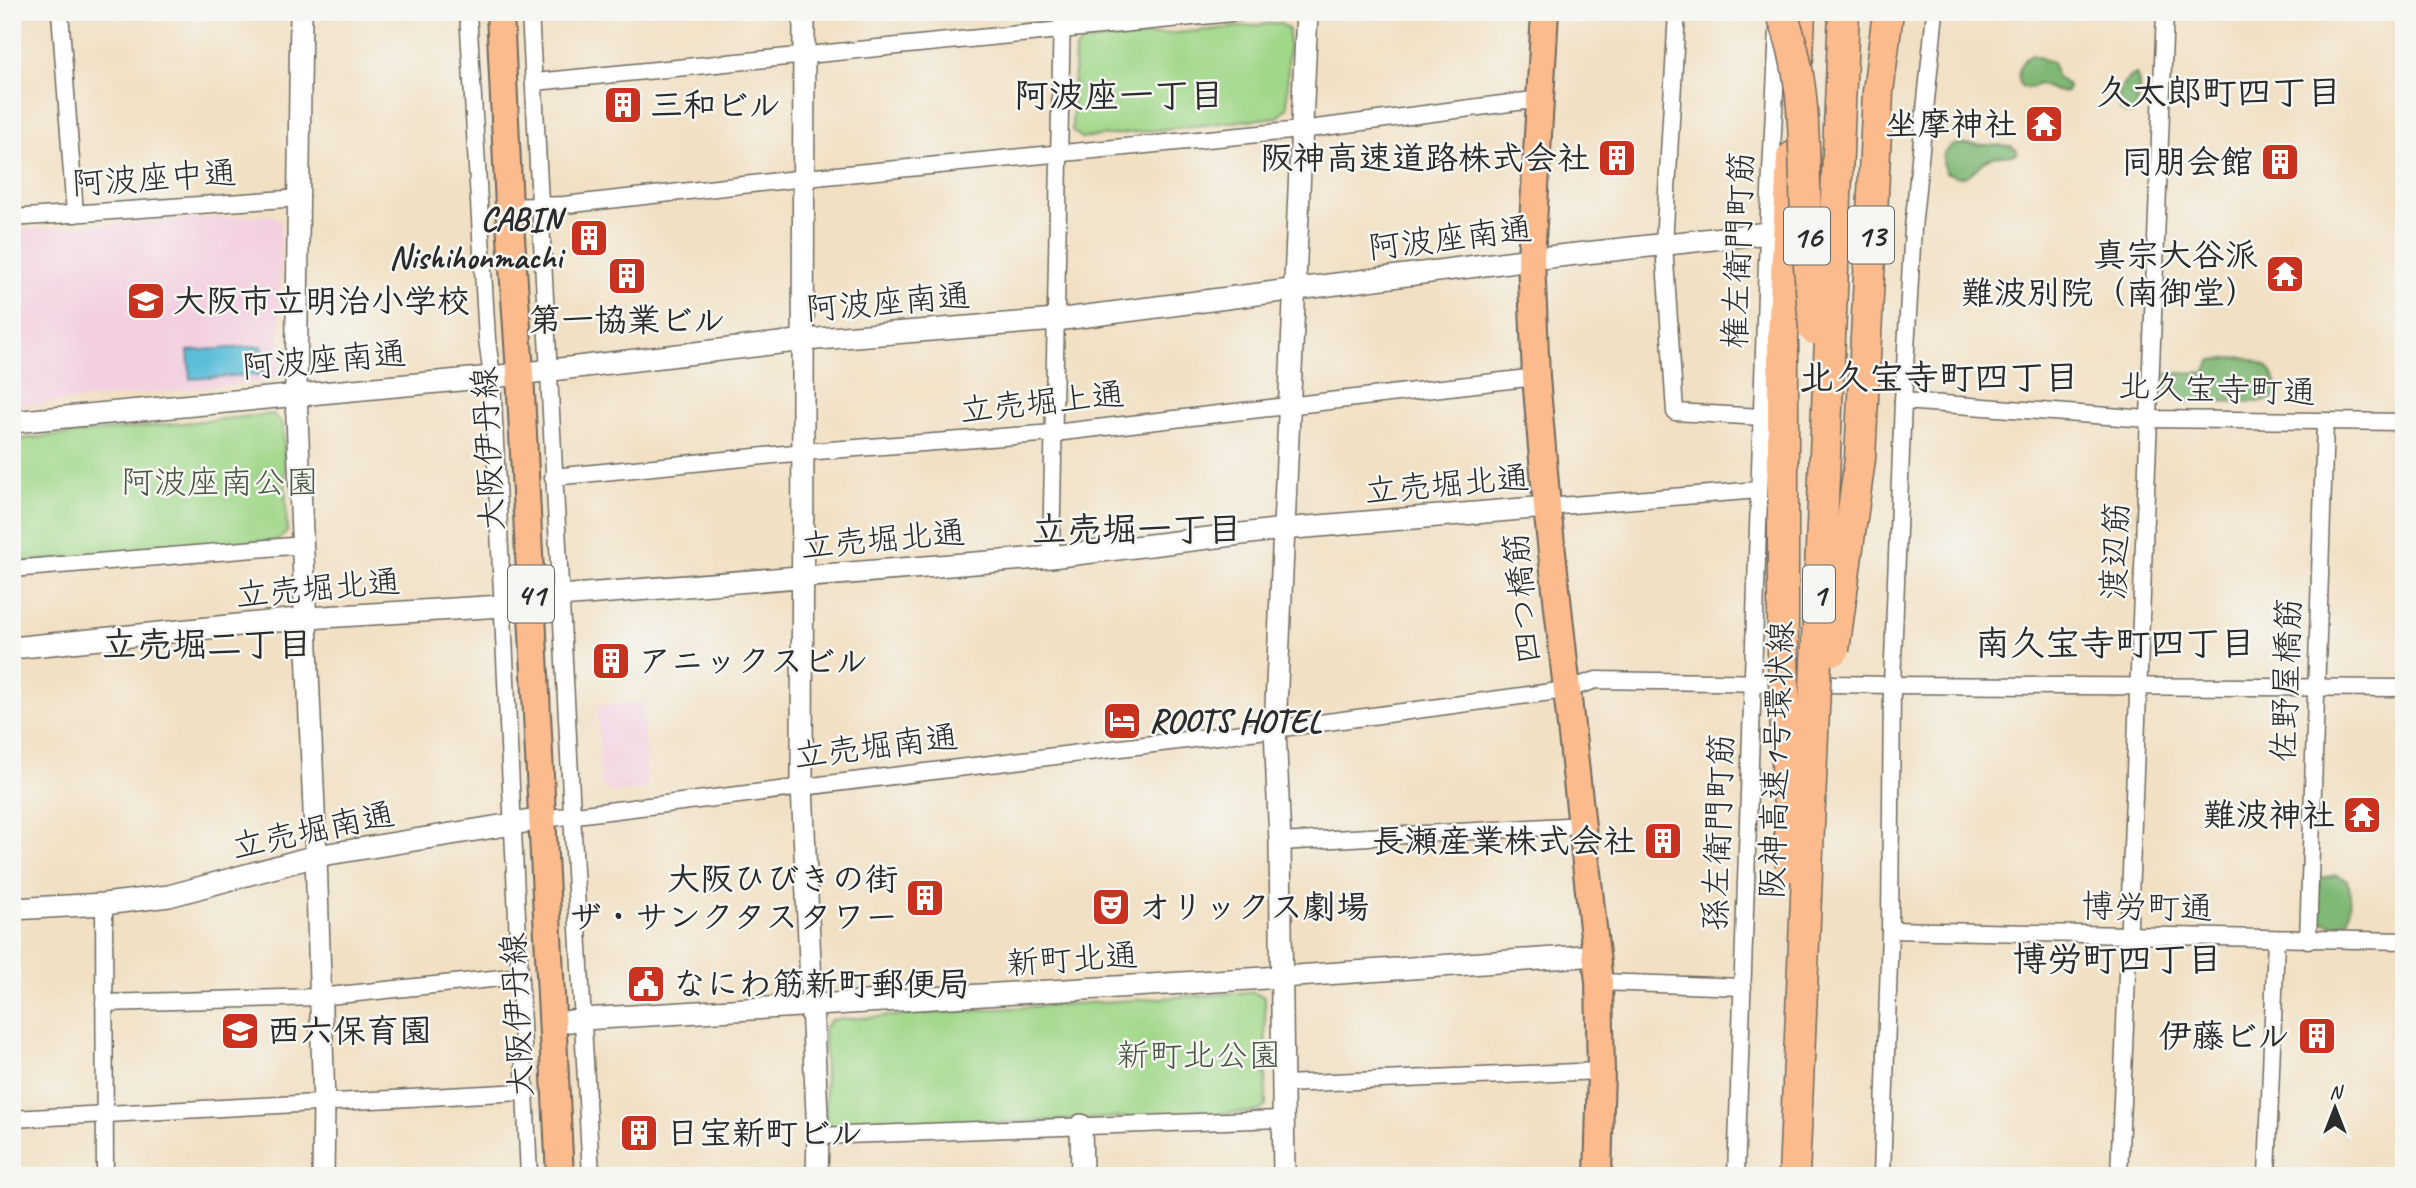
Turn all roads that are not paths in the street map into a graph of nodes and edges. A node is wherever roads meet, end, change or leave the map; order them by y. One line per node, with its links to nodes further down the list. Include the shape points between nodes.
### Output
1 (60, 12): 28 (street)
2 (301, 12): 25 (street)
3 (468, 12): 38 (street)
4 (500, 12): 26 (main road, 大阪伊丹線 / 41)
5 (530, 12): 20 (street)
6 (804, 12): 19 (street)
7 (1062, 12): 18 (street)
8 (1242, 12): 18 (street)
9 (1307, 12): 22 (street)
10 (1545, 12): 21 (main road, 四つ橋筋)
11 (1677, 12): 31 (street)
12 (1780, 12): 30 (street, 権左衛門町筋); 50 (highway, 16, bridge, via 1796,53 1804,116 1806,219)
13 (1800, 12): 97 (highway, bridge, via 1783,337 1783,657)
14 (1844, 12): 50 (highway, 阪神高速1号環状線 / 1, bridge)
15 (1888, 12): 76 (highway, 13, bridge, via 1878,92 1860,459)
16 (1935, 12): 41 (street, via 1913,228)
17 (2165, 12): 44 (street, 渡辺筋)
18 (1061, 29): 19 (street); 23 (street)
19 (805, 56): 20 (street); 24 (street)
20 (536, 82): 27 (street)
21 (1541, 99): 22 (street); 32 (main road, 四つ橋筋)
22 (1301, 130): 23 (street); 33 (street)
23 (1059, 154): 24 (street); 34 (street)
24 (805, 178): 27 (street); 35 (street)
25 (300, 198): 28 (street, 阿波座中通); 40 (street)
26 (509, 207): 27 (street); 37 (main road, 大阪伊丹線 / 41)
27 (540, 207): 36 (street)
28 (75, 214): 29 (street, 阿波座中通)
29 (12, 218)
30 (1768, 233): 31 (street, 阿波座南通); 43 (street, 権左衛門町筋)
31 (1664, 245): 32 (street, 阿波座南通); 43 (street, via 1675,412)
32 (1531, 259): 33 (street, 阿波座南通); 39 (main road, 四つ橋筋)
33 (1294, 289): 34 (street, 阿波座南通); 42 (street)
34 (1056, 320): 35 (street, 阿波座南通); 48 (street)
35 (805, 340): 36 (street, 阿波座南通); 49 (street)
36 (547, 369): 37 (street, 阿波座南通); 51 (street)
37 (520, 373): 38 (street, 阿波座南通); 60 (main road, 大阪伊丹線 / 41)
38 (492, 376): 40 (street, 阿波座南通); 61 (street)
39 (1536, 377): 42 (street, 立売堀上通); 53 (main road, 四つ橋筋)
40 (296, 394): 45 (street, 阿波座南通); 55 (street)
41 (1903, 401): 44 (street, 北久宝寺町通); 65 (street)
42 (1289, 404): 48 (street, 立売堀上通); 54 (street)
43 (1762, 418): 52 (street, 権左衛門町筋)
44 (2148, 419): 46 (street, 北久宝寺町通); 66 (street, 渡辺筋)
45 (12, 422)
46 (2325, 422): 47 (street, 北久宝寺町通); 67 (street, 佐野屋橋筋)
47 (2404, 422)
48 (1054, 433): 49 (street, 立売堀上通); 56 (street)
49 (804, 452): 51 (street, 立売堀上通); 58 (street)
50 (1825, 462): 76 (highway, 阪神高速1号環状線 / 1, bridge)
51 (554, 477): 59 (street)
52 (1759, 489): 53 (street, 立売堀北通); 64 (street, 孫左衛門町筋)
53 (1547, 507): 54 (street, 立売堀北通); 69 (main road, 四つ橋筋)
54 (1283, 529): 56 (street, 立売堀北通); 70 (street)
55 (304, 545): 57 (street); 62 (street)
56 (1051, 557): 58 (street, 立売堀北通)
57 (12, 569)
58 (803, 578): 59 (street, 立売堀北通); 71 (street)
59 (560, 596): 60 (street, 立売堀北通); 72 (street)
60 (531, 601): 61 (street, 立売堀北通); 73 (main road, 大阪伊丹線 / 41)
61 (502, 606): 62 (street, 立売堀北通); 74 (street)
62 (307, 618): 63 (street, 立売堀北通); 78 (street)
63 (12, 648)
64 (1752, 682): 65 (street, 立売堀南通); 69 (street, 立売堀南通, via 1596,680); 90 (street, 孫左衛門町筋)
65 (1892, 685): 66 (street, 立売堀南通); 81 (street)
66 (2140, 686): 67 (street, 立売堀南通); 82 (street, 渡辺筋)
67 (2315, 688): 68 (street, 立売堀南通); 84 (street, 佐野屋橋筋)
68 (2404, 688)
69 (1566, 690): 70 (street, 立売堀南通); 75 (main road, 四つ橋筋)
70 (1275, 729): 71 (street, 立売堀南通); 77 (street)
71 (802, 787): 72 (street, 立売堀南通); 93 (street)
72 (571, 817): 73 (street, 立売堀南通); 94 (street)
73 (543, 819): 74 (street, 立売堀南通); 95 (main road, 大阪伊丹線 / 41)
74 (512, 823): 78 (street, 立売堀南通); 87 (street)
75 (1583, 825): 77 (street); 86 (main road, 四つ橋筋)
76 (1810, 834): 97 (highway, 阪神高速1号環状線 / 1, bridge)
77 (1280, 842): 88 (street)
78 (316, 856): 79 (street, 立売堀南通, via 169,896); 91 (street)
79 (104, 904): 80 (street, 立売堀南通); 92 (street)
80 (12, 909)
81 (1890, 930): 82 (street, 博労町通); 117 (street)
82 (2130, 936): 83 (street, 博労町通); 118 (street, 渡辺筋)
83 (2276, 939): 84 (street, 博労町通); 119 (street)
84 (2308, 940): 85 (street, 博労町通)
85 (2404, 941)
86 (1597, 955): 88 (street, 新町北通); 89 (main road, 四つ橋筋)
87 (520, 976): 91 (street); 99 (street)
88 (1282, 977): 93 (street, 新町北通); 98 (street)
89 (1599, 982): 90 (street); 96 (main road, 四つ橋筋)
90 (1743, 987): 115 (street, 孫左衛門町筋)
91 (319, 997): 92 (street); 100 (street)
92 (104, 1003): 101 (street)
93 (811, 1006): 94 (street, 新町北通); 105 (street)
94 (583, 1019): 95 (street, 新町北通); 110 (street)
95 (552, 1024): 109 (main road, 大阪伊丹線 / 41)
96 (1601, 1071): 98 (street); 114 (main road, 四つ橋筋)
97 (1798, 1076): 116 (highway, 阪神高速1号環状線 / 1, bridge)
98 (1283, 1084): 103 (street)
99 (524, 1092): 100 (street); 108 (street)
100 (324, 1104): 101 (street); 107 (street)
101 (106, 1114): 102 (street); 106 (street)
102 (12, 1119)
103 (1282, 1119): 104 (street); 113 (street)
104 (1081, 1125): 105 (street); 112 (street)
105 (818, 1136): 111 (street)
106 (106, 1176)
107 (323, 1176)
108 (529, 1176)
109 (560, 1176)
110 (591, 1176)
111 (817, 1176)
112 (1082, 1176)
113 (1284, 1176)
114 (1598, 1176)
115 (1736, 1176)
116 (1794, 1176)
117 (1882, 1176)
118 (2119, 1176)
119 (2267, 1176)

